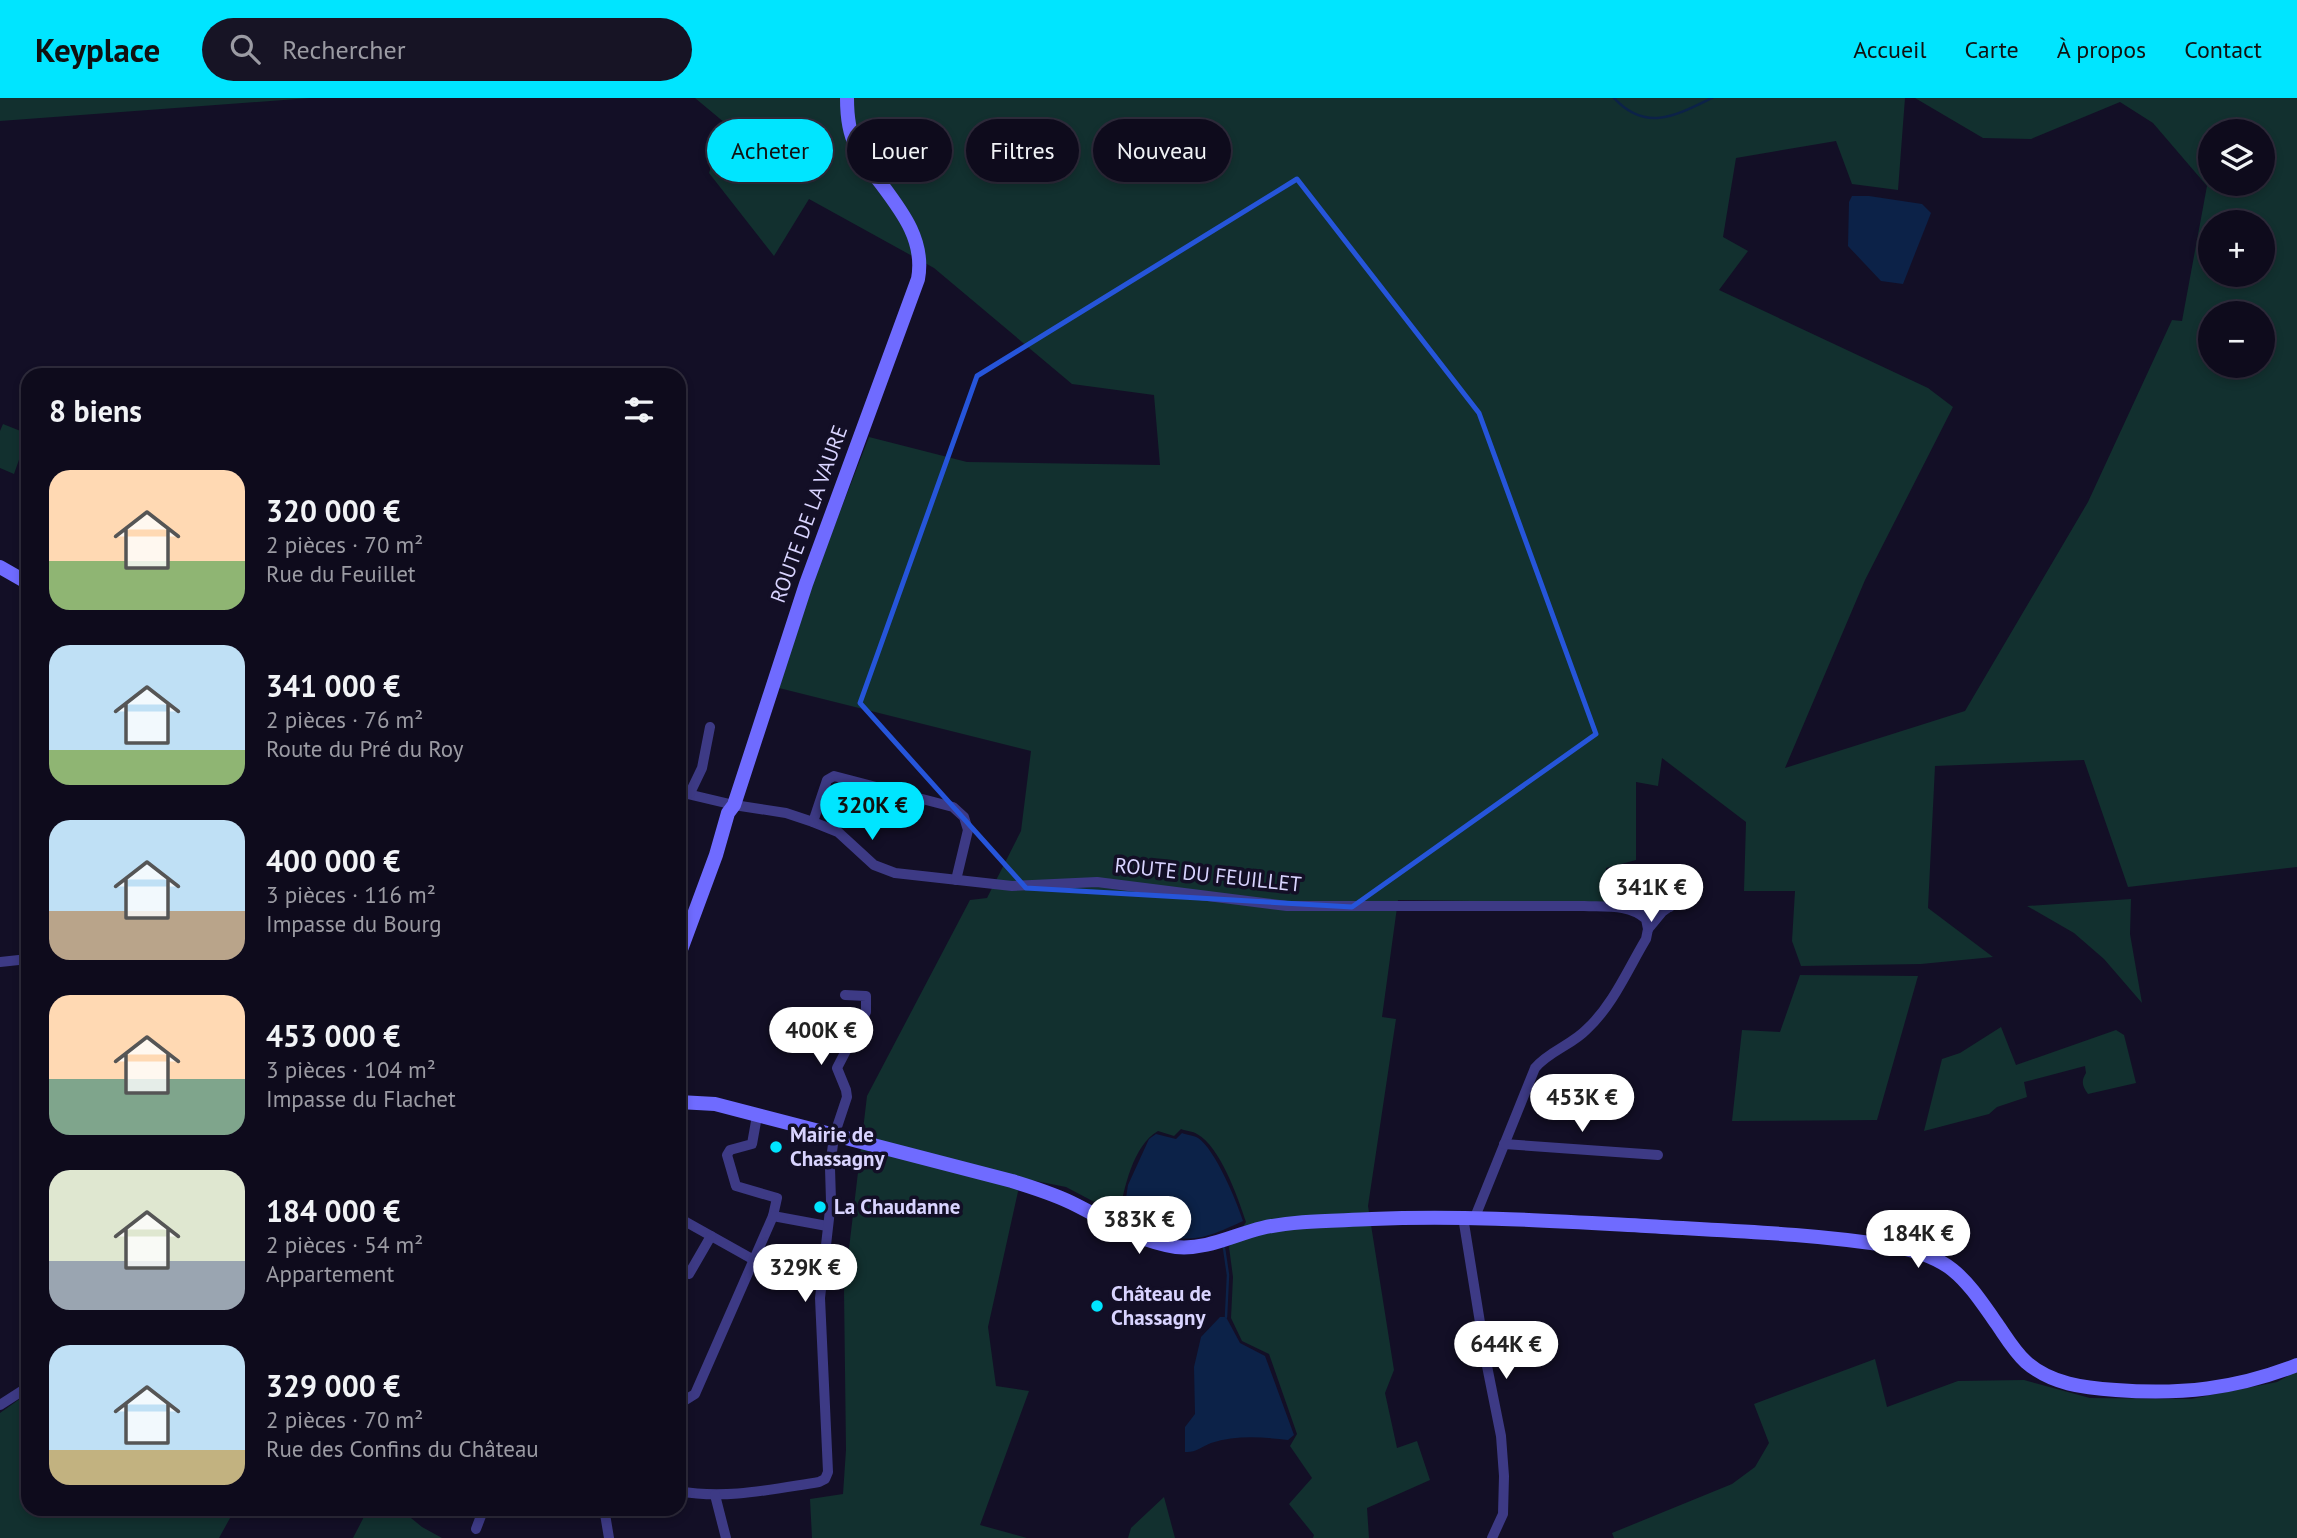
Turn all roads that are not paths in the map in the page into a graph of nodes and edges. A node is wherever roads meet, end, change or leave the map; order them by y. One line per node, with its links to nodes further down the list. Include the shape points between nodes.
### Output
1 (847, 98): 7 (street, ROUTE DE LA VAURE, via 855,144 910,226 920,269 798,607)
2 (0, 567): 3 (street)
3 (21, 579)
4 (710, 727): 6 (street, via 702,768)
5 (686, 793): 6 (street, ROUTE DU FEUILLET)
6 (690, 793): 7 (street, ROUTE DU FEUILLET)
7 (734, 805): 8 (street, ROUTE DU FEUILLET); 12 (street, ROUTE DE LA VAURE)
8 (813, 822): 9 (street, ROUTE DU FEUILLET, via 838,832 884,870); 9 (street, via 827,780 834,776 953,807 964,817 968,830)
9 (956, 880): 10 (street, ROUTE DU FEUILLET, via 1012,886 1097,882 1287,906)
10 (1631, 909): 11 (street, via 1646,919); 11 (street, ROUTE DU FEUILLET, via 1670,907)
11 (1648, 929): 19 (street, via 1600,1016 1535,1068)
12 (686, 936)
13 (21, 960): 14 (street)
14 (0, 962)
15 (845, 995): 18 (street, via 866,996 866,1012 836,1068 847,1097)
16 (686, 1102): 17 (street, via 710,1103)
17 (757, 1116): 18 (street); 21 (street, via 752,1144 727,1155 736,1186 777,1198)
18 (834, 1136): 22 (street, via 1051,1193 1132,1234 1177,1247 1193,1248 1290,1224); 24 (street)
19 (1504, 1144): 20 (street); 22 (street)
20 (1658, 1155)
21 (773, 1216): 24 (street); 26 (street)
22 (1469, 1217): 28 (street, via 1762,1233 1922,1252 1964,1279 2027,1363 2046,1375 2086,1388 2190,1392 2237,1384); 39 (street, via 1504,1476 1503,1514)
23 (686, 1222): 25 (street)
24 (827, 1226): 33 (street, via 820,1297 828,1472 825,1479)
25 (712, 1236): 26 (street); 27 (street)
26 (754, 1260): 30 (street, via 695,1394)
27 (689, 1274)
28 (2297, 1365)
29 (21, 1392): 31 (street)
30 (686, 1400)
31 (0, 1405)
32 (686, 1492): 33 (street)
33 (715, 1495): 38 (street)
34 (481, 1516): 36 (street)
35 (605, 1516): 37 (street)
36 (476, 1530)
37 (609, 1538)
38 (726, 1538)
39 (1492, 1538)

